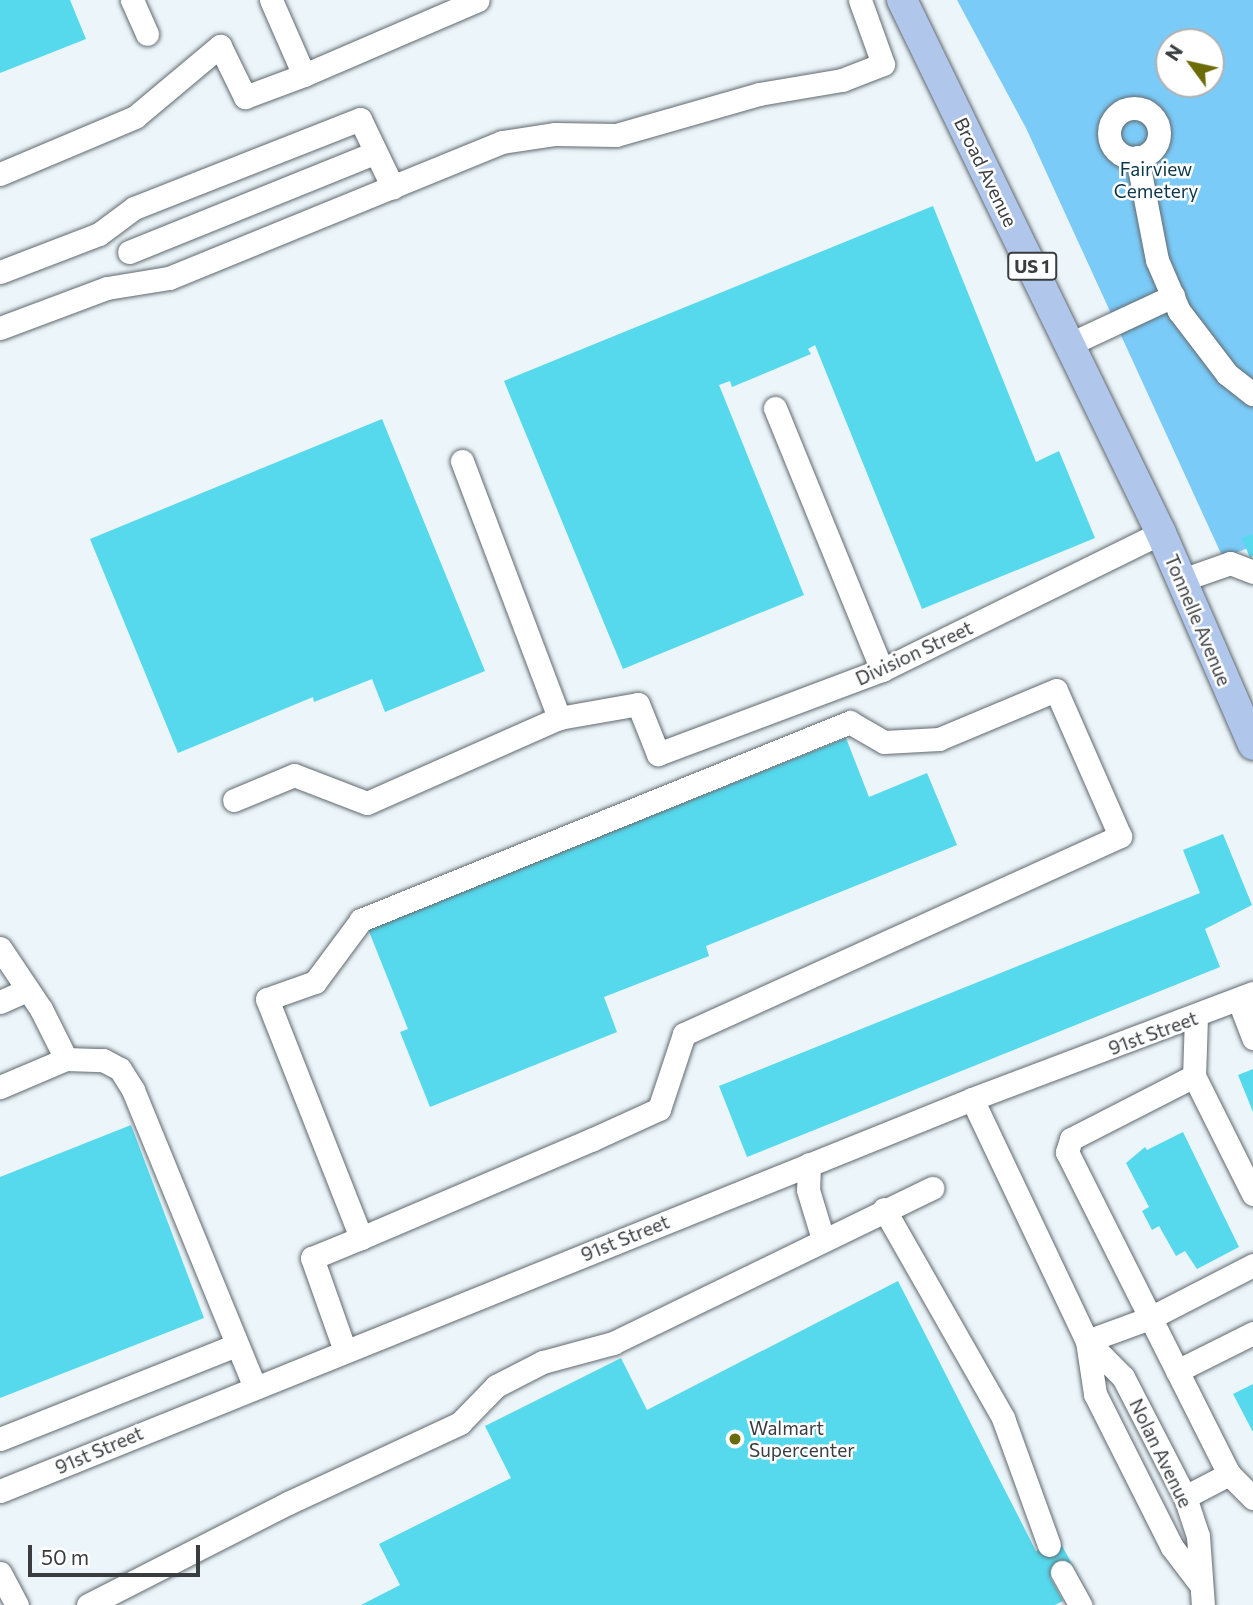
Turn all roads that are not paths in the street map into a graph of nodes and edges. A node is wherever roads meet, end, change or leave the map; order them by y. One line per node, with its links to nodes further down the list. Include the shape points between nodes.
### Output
1 (132, 0): 6 (street)
2 (271, 0): 7 (street)
3 (478, 0): 7 (street)
4 (860, 0): 11 (street, via 883,64 842,80 759,94 616,135 555,134 502,142)
5 (902, 0): 18 (main road, Broad Avenue / US 1)
6 (147, 34)
7 (304, 75): 10 (street, via 245,97 220,46 135,117)
8 (376, 152): 11 (street); 12 (street, via 360,119 134,208); 13 (street)
9 (1137, 157): 16 (street, via 1157,260)
10 (0, 173)
11 (393, 188): 15 (street, via 169,278)
12 (117, 220): 13 (street); 14 (street, via 99,234)
13 (129, 252): 15 (street)
14 (0, 272)
15 (142, 283): 17 (street, via 107,288)
16 (1173, 296): 18 (street); 19 (street, via 1227,374)
17 (0, 328)
18 (1070, 344): 22 (main road, Broad Avenue / US 1)
19 (1253, 394)
20 (775, 408): 25 (street)
21 (462, 461): 28 (street)
22 (1161, 533): 24 (main road, Tonnelle Avenue / US 1); 25 (street, Division Street)
23 (1253, 572): 24 (street, via 1230,563)
24 (1179, 581): 27 (main road, Tonnelle Avenue / US 1)
25 (882, 670): 26 (street, Division Street)
26 (837, 688): 28 (street, Division Street, via 658,754 638,704); 29 (street)
27 (1245, 709): 30 (main road, Tonnelle Avenue / US 1)
28 (559, 718): 31 (street, via 367,803 294,775)
29 (850, 722): 46 (street, via 361,920 314,982 267,999); 46 (street, via 884,742 939,739 1056,690 1120,836 684,1034 659,1109)
30 (1252, 743)
31 (234, 800)
32 (0, 948): 33 (street)
33 (27, 990): 35 (street); 38 (street)
34 (1246, 997): 36 (street, 91st Street); 37 (street)
35 (0, 1002)
36 (1196, 1017): 39 (street); 41 (street, 91st Street)
37 (1253, 1038)
38 (66, 1059): 40 (street); 52 (street, via 103,1060 120,1069 133,1090)
39 (1194, 1076): 44 (street); 49 (street, via 1070,1139 1067,1152)
40 (0, 1087)
41 (972, 1098): 42 (street, 91st Street); 51 (street, Nolan Avenue)
42 (809, 1164): 47 (street, via 808,1190); 53 (street, 91st Street)
43 (932, 1188): 45 (street)
44 (1253, 1194)
45 (884, 1209): 47 (street); 61 (street, via 1003,1418)
46 (361, 1238): 53 (street, via 312,1258)
47 (823, 1240): 66 (street, via 613,1343 543,1362 496,1386 460,1423 288,1503)
48 (1253, 1265): 49 (street)
49 (1150, 1318): 51 (street); 54 (street)
50 (1253, 1333): 54 (street)
51 (1087, 1341): 59 (street, Nolan Avenue, via 1123,1377); 64 (street, Nolan Avenue, via 1094,1394 1171,1548)
52 (236, 1345): 55 (street); 56 (street)
53 (345, 1350): 55 (street, 91st Street)
54 (1177, 1371): 57 (street)
55 (254, 1385): 58 (street, 91st Street)
56 (0, 1439)
57 (1228, 1474): 59 (street); 60 (street)
58 (0, 1491)
59 (1185, 1497): 64 (street, Nolan Avenue, via 1198,1536)
60 (1253, 1498)
61 (1049, 1545)
62 (1062, 1572): 67 (street)
63 (0, 1573): 65 (street)
64 (1198, 1581): 68 (street, Nolan Avenue)
65 (17, 1605)
66 (88, 1605)
67 (1080, 1605)
68 (1203, 1605)

